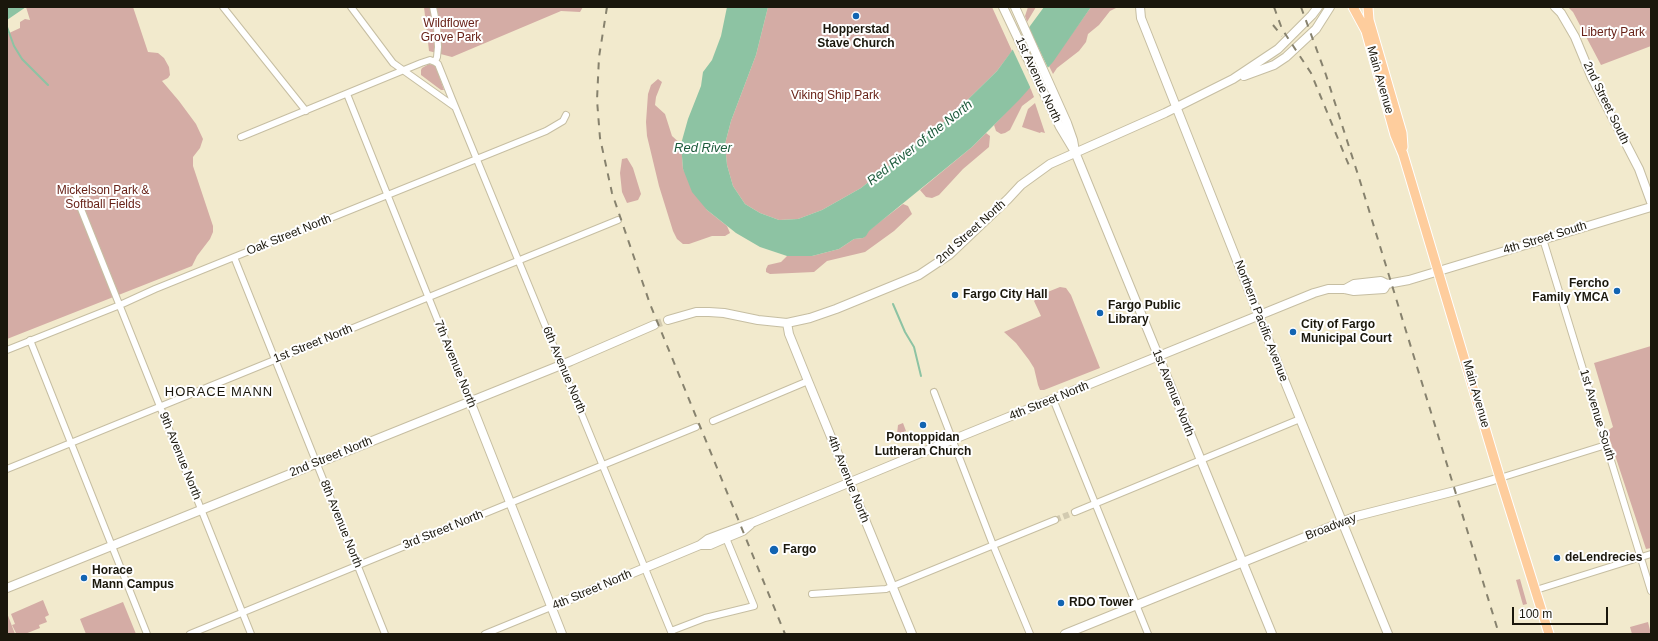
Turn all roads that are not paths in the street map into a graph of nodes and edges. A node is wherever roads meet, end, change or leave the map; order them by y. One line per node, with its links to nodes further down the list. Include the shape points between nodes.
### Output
1 (223, 7): 18 (street)
2 (351, 7): 13 (street, via 393,63)
3 (433, 7): 12 (street, via 438,47)
4 (1003, 7): 20 (street, 1st Avenue North)
5 (1014, 7): 20 (street, 1st Avenue North)
6 (1140, 7): 17 (street, Northern Pacific Avenue, via 1141,18)
7 (1318, 7): 14 (street, 2nd Street North, via 1278,48)
8 (1330, 7): 14 (street, 2nd Street North, via 1316,29 1286,57 1274,65)
9 (1353, 7): 23 (main road, Main Avenue, via 1366,31)
10 (1368, 7): 23 (main road, Main Avenue, via 1369,20 1402,133)
11 (1555, 7): 27 (street, 2nd Street South, via 1575,37 1592,78 1639,169)
12 (435, 62): 13 (street, via 430,60); 16 (street, 6th Avenue North)
13 (404, 70): 15 (street); 16 (street)
14 (1233, 79): 17 (street, 2nd Street North)
15 (347, 94): 18 (street); 26 (street, 7th Avenue North)
16 (455, 107): 24 (street, 6th Avenue North)
17 (1176, 108): 22 (street, 2nd Street North); 36 (street, Northern Pacific Avenue)
18 (306, 111): 21 (street)
19 (566, 115): 24 (street, Oak Street North, via 564,122)
20 (1063, 125): 22 (street, 1st Avenue North)
21 (241, 137)
22 (1075, 152): 38 (street, 2nd Street North, via 1050,164 1021,185 949,255 919,275 836,309); 42 (street, 1st Avenue North)
23 (1403, 154): 33 (main road, Main Avenue)
24 (476, 158): 26 (street, Oak Street North); 32 (street, 6th Avenue North)
25 (73, 189): 35 (street, 9th Avenue North)
26 (387, 195): 31 (street, Oak Street North); 34 (street, 7th Avenue North)
27 (1651, 202)
28 (1651, 206): 30 (street, 4th Street South)
29 (618, 220): 32 (street, 1st Street North)
30 (1543, 239): 33 (street, 4th Street South); 55 (street, 1st Avenue South)
31 (234, 257): 35 (street, Oak Street North); 43 (street, 8th Avenue North)
32 (518, 261): 34 (street, 1st Street North); 44 (street, 6th Avenue North)
33 (1438, 271): 36 (street, 4th Street North, via 1387,284 1382,281 1354,284 1345,289 1328,289); 60 (main road, Main Avenue)
34 (428, 298): 43 (street, 1st Street North); 48 (street, 7th Avenue North)
35 (120, 305): 40 (street, Oak Street North); 49 (street, 9th Avenue North)
36 (1259, 316): 42 (street, 4th Street North); 50 (street, Northern Pacific Avenue)
37 (668, 320): 38 (street, 2nd Street North, via 696,312 709,312)
38 (788, 323): 45 (street, 4th Avenue North, via 789,334)
39 (654, 325): 44 (street, 2nd Street North)
40 (30, 340): 41 (street, Oak Street North); 54 (street)
41 (7, 350)
42 (1158, 356): 47 (street, 4th Street North); 56 (street, 1st Avenue North)
43 (275, 360): 49 (street, 1st Street North); 57 (street, 8th Avenue North)
44 (561, 365): 48 (street, 2nd Street North); 58 (street, 6th Avenue North)
45 (808, 381): 51 (street); 61 (street, 4th Avenue North)
46 (934, 392): 53 (street)
47 (1054, 399): 53 (street, 4th Street North); 63 (street)
48 (470, 400): 57 (street, 2nd Street North); 62 (street, 7th Avenue North)
49 (160, 406): 54 (street, 1st Street North); 64 (street, 9th Avenue North)
50 (1300, 419): 56 (street); 68 (street, Northern Pacific Avenue)
51 (712, 421)
52 (696, 427): 58 (street, 3rd Street North)
53 (952, 440): 61 (street, 4th Street North); 71 (street)
54 (71, 443): 59 (street, 1st Street North); 72 (street)
55 (1606, 445): 60 (street, Broadway); 74 (street, 1st Avenue South)
56 (1201, 460): 63 (street); 75 (street, 1st Avenue North)
57 (316, 463): 64 (street, 2nd Street North); 76 (street, 8th Avenue North)
58 (603, 466): 62 (street, 3rd Street North); 77 (street, 6th Avenue North)
59 (7, 469)
60 (1500, 478): 68 (street, Broadway); 80 (main road, Main Avenue)
61 (849, 483): 67 (street, 4th Street North); 78 (street, 4th Avenue North)
62 (510, 503): 76 (street, 3rd Street North); 84 (street, 7th Avenue North)
63 (1096, 504): 65 (street); 83 (street)
64 (201, 510): 72 (street, 2nd Street North); 85 (street, 9th Avenue North)
65 (1075, 512)
66 (1055, 520): 71 (street)
67 (754, 522): 69 (street, 4th Street North, via 743,531); 70 (street, 4th Street North, via 708,539)
68 (1343, 522): 75 (street, Broadway); 98 (street, Northern Pacific Avenue)
69 (726, 538): 70 (street, 4th Street North, via 710,545); 86 (street, via 754,606 705,618)
70 (700, 545): 77 (street, 4th Street North)
71 (993, 545): 78 (street); 94 (street)
72 (112, 546): 79 (street, 2nd Street North); 87 (street)
73 (1651, 554): 74 (street)
74 (1641, 558): 80 (street); 81 (street, 1st Avenue South)
75 (1242, 562): 83 (street, Broadway); 97 (street, 1st Avenue North)
76 (357, 565): 85 (street, 3rd Street North); 90 (street, 8th Avenue North)
77 (645, 568): 84 (street, 4th Street North); 86 (street, 6th Avenue North)
78 (892, 586): 82 (street); 93 (street, 4th Avenue North)
79 (7, 588)
80 (1536, 590): 99 (main road, Main Avenue)
81 (1651, 591)
82 (812, 594)
83 (1136, 605): 95 (street, Broadway); 96 (street)
84 (551, 607): 91 (street, 4th Street North); 92 (street, 7th Avenue North)
85 (242, 613): 88 (street, 3rd Street North); 89 (street, 9th Avenue North)
86 (671, 632)
87 (147, 634)
88 (190, 634)
89 (251, 634)
90 (385, 634)
91 (485, 634)
92 (562, 634)
93 (912, 634)
94 (1030, 634)
95 (1065, 634)
96 (1148, 634)
97 (1272, 634)
98 (1388, 634)
99 (1549, 634)

